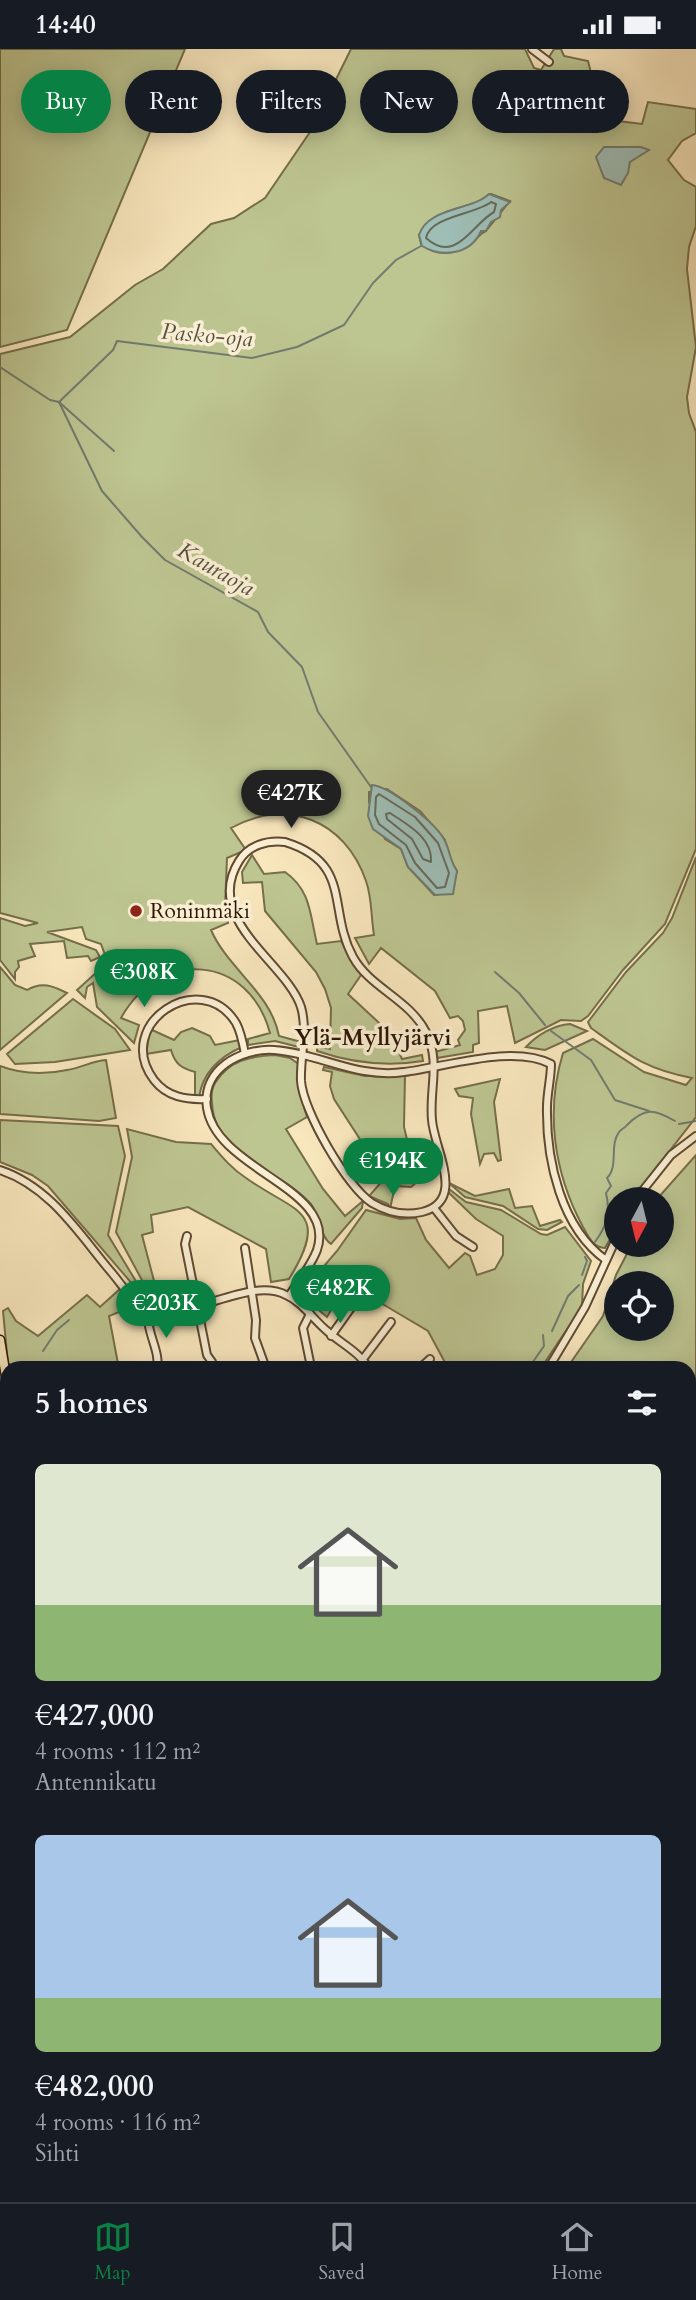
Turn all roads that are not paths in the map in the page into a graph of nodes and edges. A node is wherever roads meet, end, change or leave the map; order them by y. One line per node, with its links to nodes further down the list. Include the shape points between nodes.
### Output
1 (532, 49): 2 (street)
2 (549, 62)
3 (245, 1053): 4 (street, via 278,1050); 6 (street, via 221,1067); 6 (street, via 236,1024 215,1005 188,1000 158,1014 144,1040 150,1075 166,1092)
4 (302, 1057): 5 (street, via 366,1073); 5 (street, via 304,1021 296,995 244,932 233,901 238,862 255,846 275,841 309,852 328,871 356,963 421,1023); 10 (street, via 302,1091 311,1118 359,1192 381,1208 398,1213)
5 (435, 1067): 10 (street, via 432,1123 447,1182); 15 (street, via 515,1056 551,1064 547,1128 552,1166 573,1220)
6 (207, 1099): 17 (street, via 209,1118 232,1150 297,1196 314,1215 317,1250)
7 (696, 1136): 9 (street, via 671,1155)
8 (0, 1170): 20 (street, via 29,1183 54,1203 134,1299)
9 (646, 1187)
10 (434, 1208): 12 (street, via 456,1236)
11 (187, 1235): 19 (street)
12 (473, 1247)
13 (245, 1248): 16 (street)
14 (607, 1257): 15 (street)
15 (606, 1260): 31 (street)
16 (251, 1293): 17 (street, via 272,1291); 19 (street); 29 (street, via 255,1338)
17 (289, 1296): 21 (street)
18 (358, 1298): 23 (street)
19 (197, 1305): 20 (street); 28 (street)
20 (149, 1309): 27 (street)
21 (310, 1314): 23 (street); 30 (street, via 303,1328)
22 (391, 1322): 25 (street)
23 (331, 1336): 25 (street)
24 (0, 1339): 26 (main road)
25 (363, 1359)
26 (4, 1361)
27 (159, 1361)
28 (211, 1361)
29 (263, 1361)
30 (311, 1361)
31 (553, 1361)

